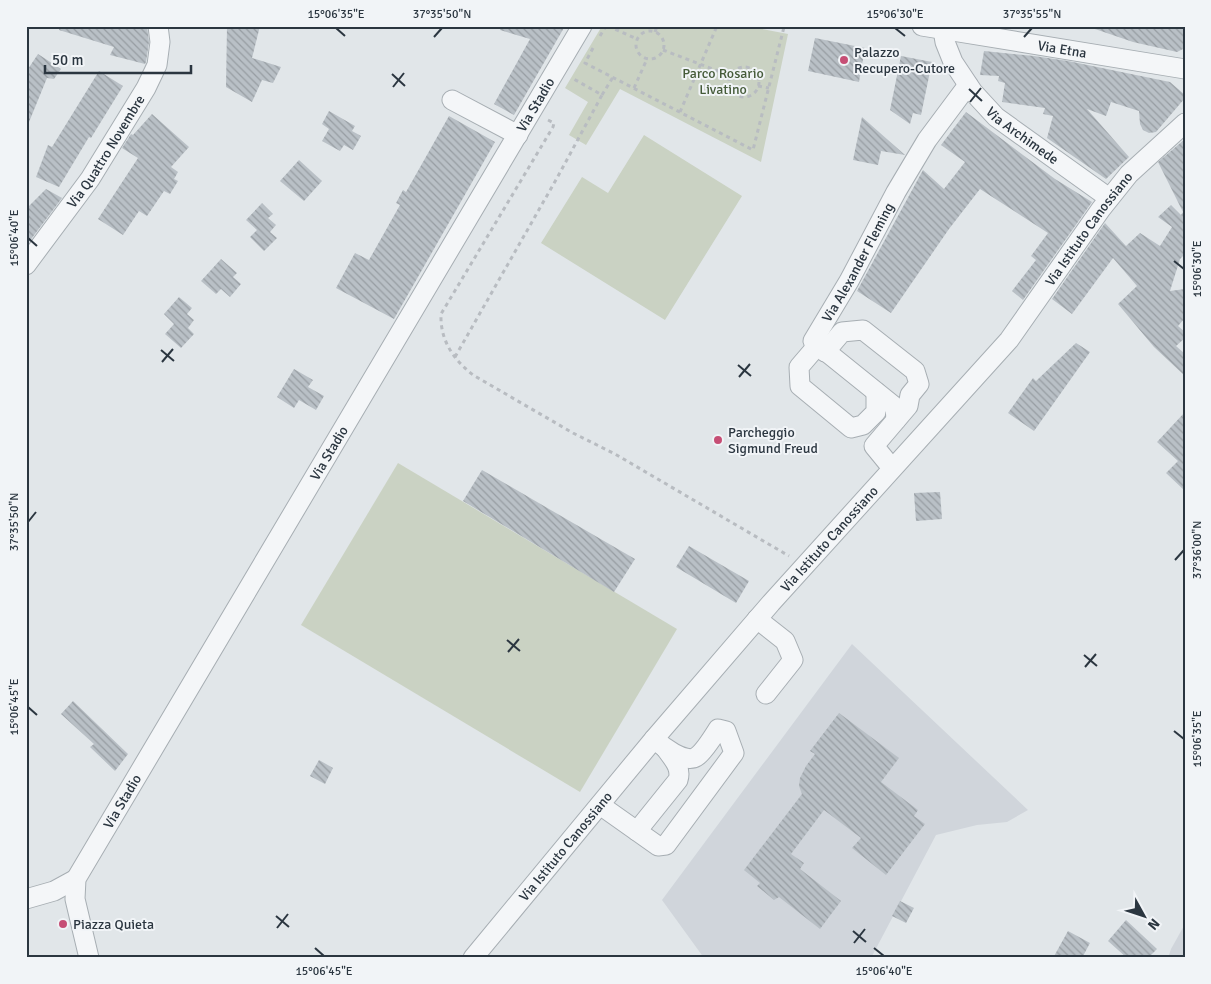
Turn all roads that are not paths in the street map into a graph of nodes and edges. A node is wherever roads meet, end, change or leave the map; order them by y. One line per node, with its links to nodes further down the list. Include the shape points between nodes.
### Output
1 (158, 26): 11 (street, Via Quattro Novembre, via 157,65 146,88 90,179)
2 (582, 26): 9 (street, Via Stadio)
3 (922, 26): 4 (street, Via Etna)
4 (943, 28): 5 (street, Via Etna); 6 (street, Via Archimede, via 953,62)
5 (1179, 68)
6 (968, 85): 10 (street, Via Archimede, via 996,117); 12 (street, Via Alexander Fleming, via 927,140 813,341)
7 (452, 100): 9 (street)
8 (1185, 123): 10 (street, Via Istituto Canossiano, via 1129,174)
9 (518, 135): 22 (street, Via Stadio)
10 (1109, 198): 16 (street, Via Istituto Canossiano, via 1009,340)
11 (26, 266)
12 (821, 349): 13 (street); 13 (street, via 799,367 800,386 851,428 863,426 876,412); 14 (street, via 842,332 863,330 915,372 919,384)
13 (880, 396): 14 (street); 15 (street, via 895,407)
14 (910, 396): 15 (street, via 908,406)
15 (896, 420): 16 (street, via 874,446)
16 (892, 468): 17 (street, Via Istituto Canossiano)
17 (757, 619): 18 (street, via 785,641 793,660); 19 (street, Via Istituto Canossiano)
18 (766, 694)
19 (660, 744): 20 (street, Via Istituto Canossiano); 21 (street, via 680,773 678,780); 21 (street, via 691,759 697,757 718,729 726,731 734,753 666,845 658,846)
20 (600, 805): 21 (street); 25 (street, Via Istituto Canossiano)
21 (637, 831)
22 (76, 879): 23 (street, via 54,891); 24 (street, via 75,899)
23 (26, 900)
24 (89, 958)
25 (473, 958)

